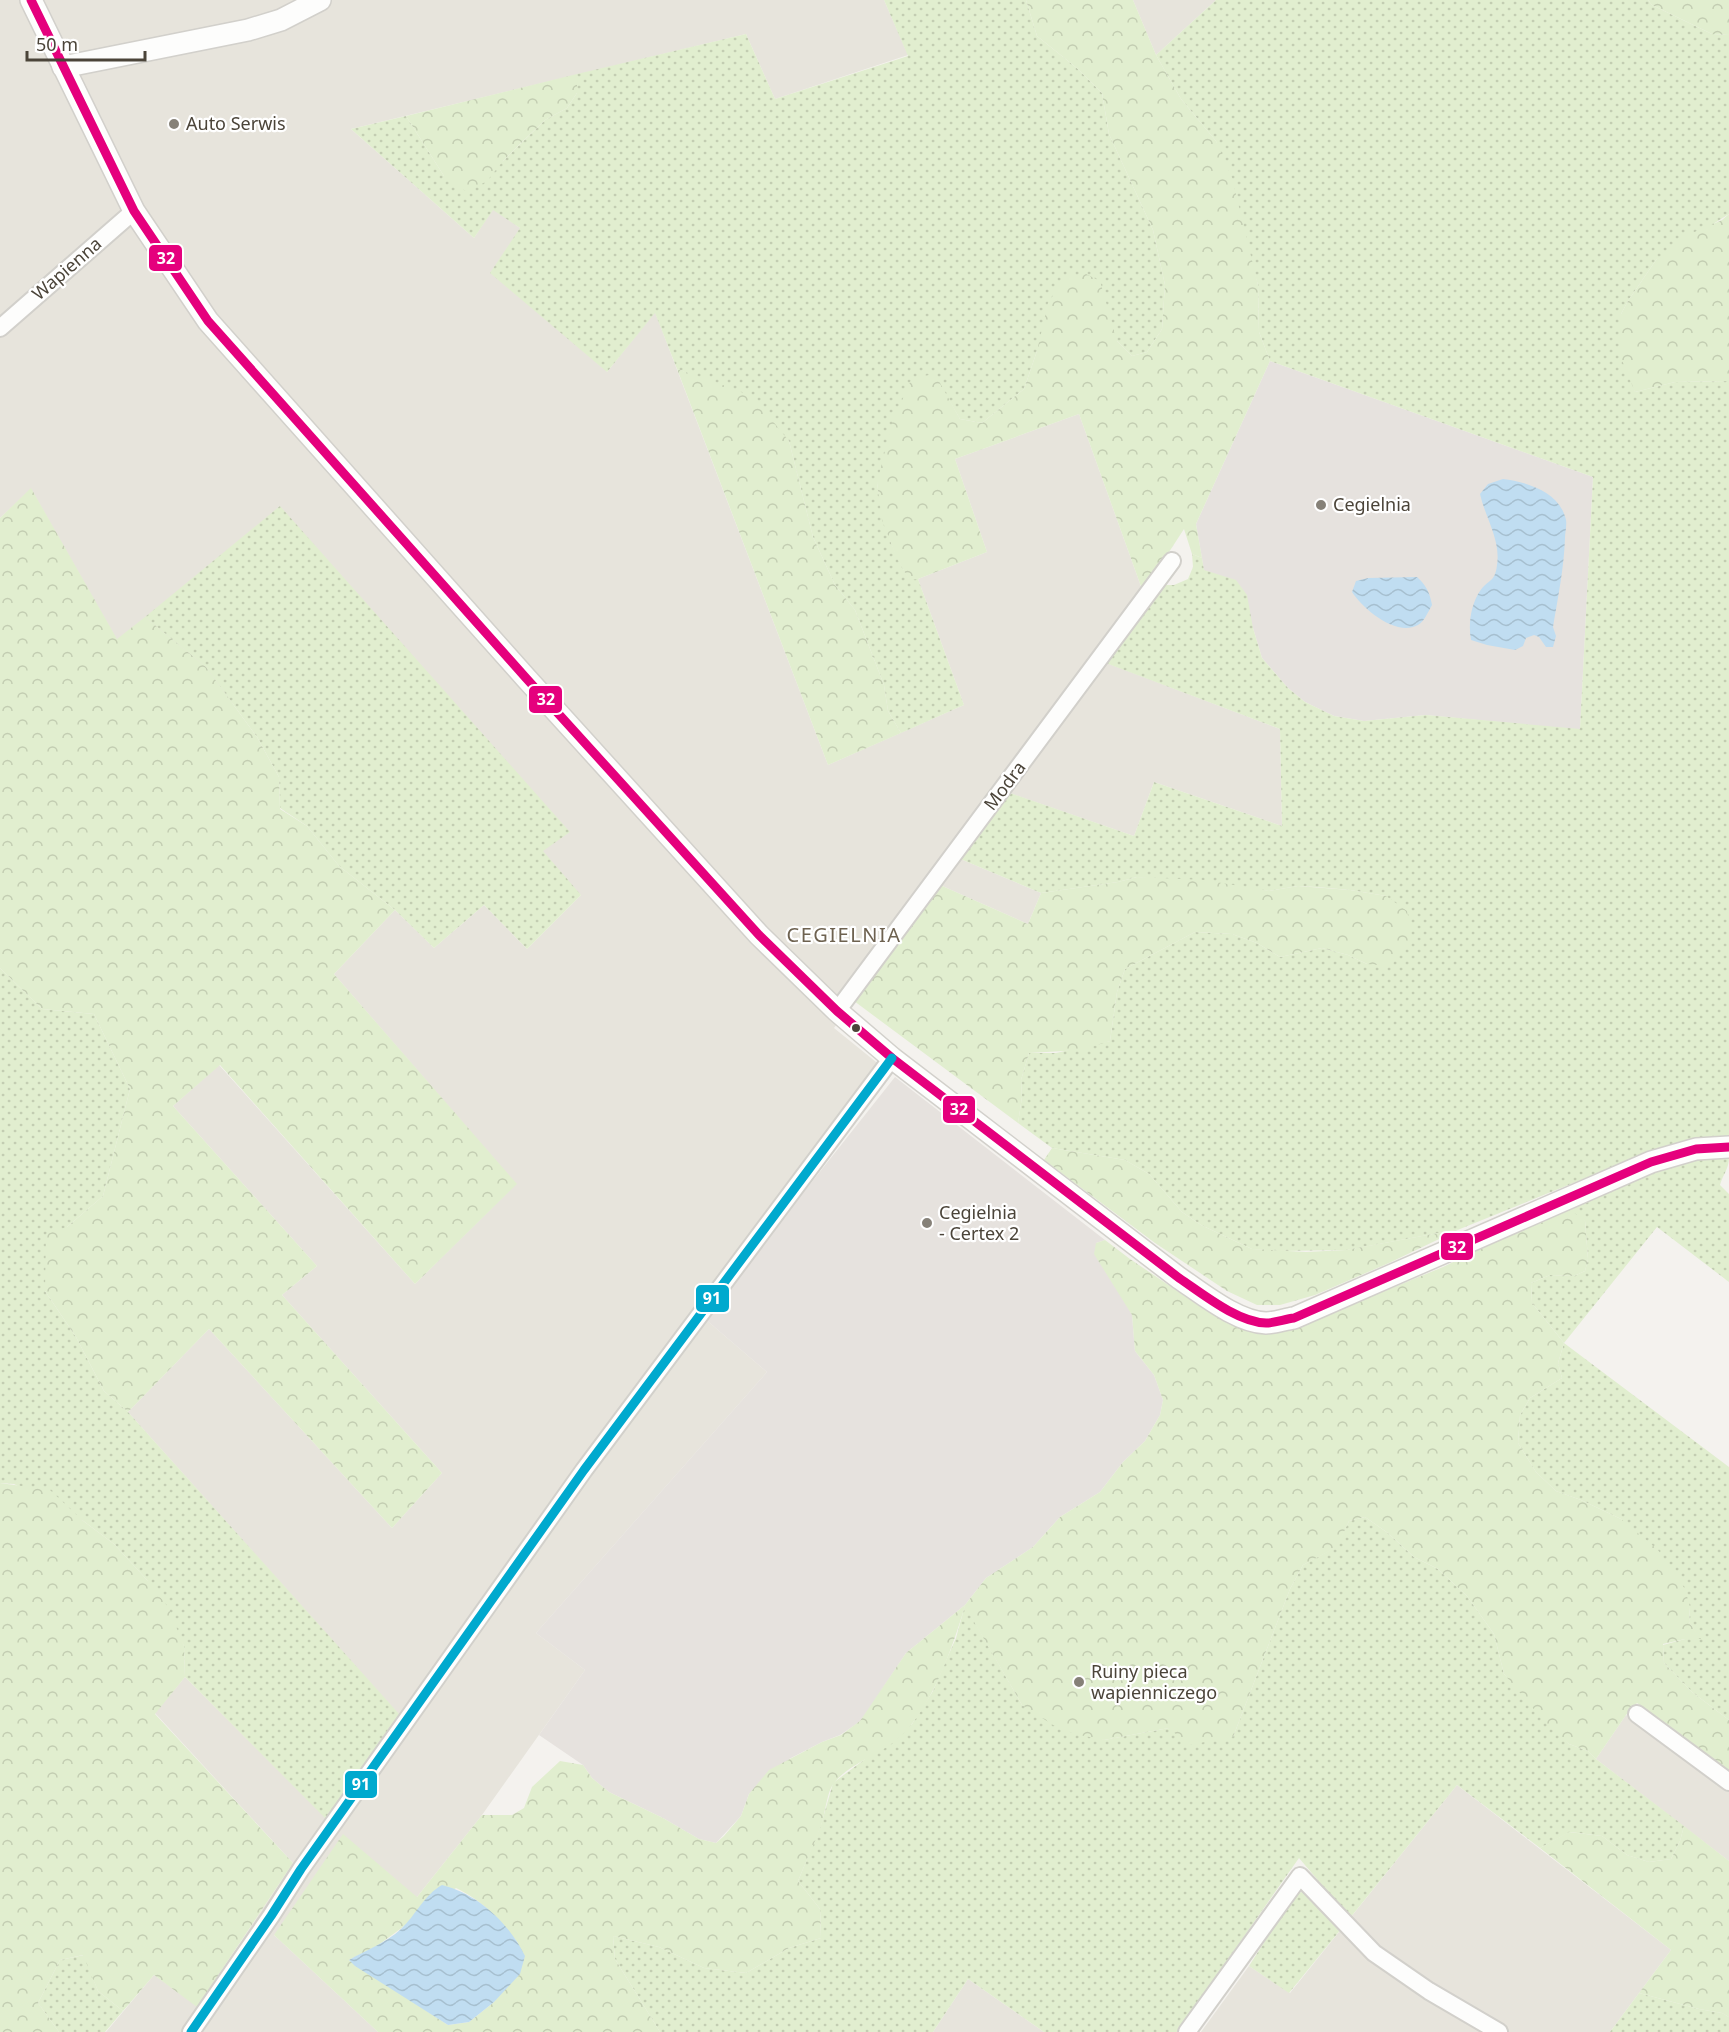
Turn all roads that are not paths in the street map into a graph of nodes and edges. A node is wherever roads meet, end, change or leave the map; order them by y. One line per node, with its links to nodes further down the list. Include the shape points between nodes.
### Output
1 (31, 0): 3 (street)
2 (320, 0): 3 (street, via 281,20 248,30)
3 (63, 67): 4 (street)
4 (134, 211): 5 (street, Wapienna); 7 (street, via 216,331 716,888)
5 (0, 328)
6 (1172, 561): 7 (street, Modra)
7 (837, 1011): 8 (street)
8 (892, 1058): 9 (street, via 1179,1278 1226,1309 1267,1323 1315,1310 1651,1162 1696,1149); 12 (street, via 584,1470 314,1850)
9 (1729, 1147)
10 (1637, 1714): 11 (street)
11 (1729, 1782)
12 (191, 2032)
13 (1187, 2032): 14 (street, via 1300,1876 1374,1953)
14 (1499, 2032)

